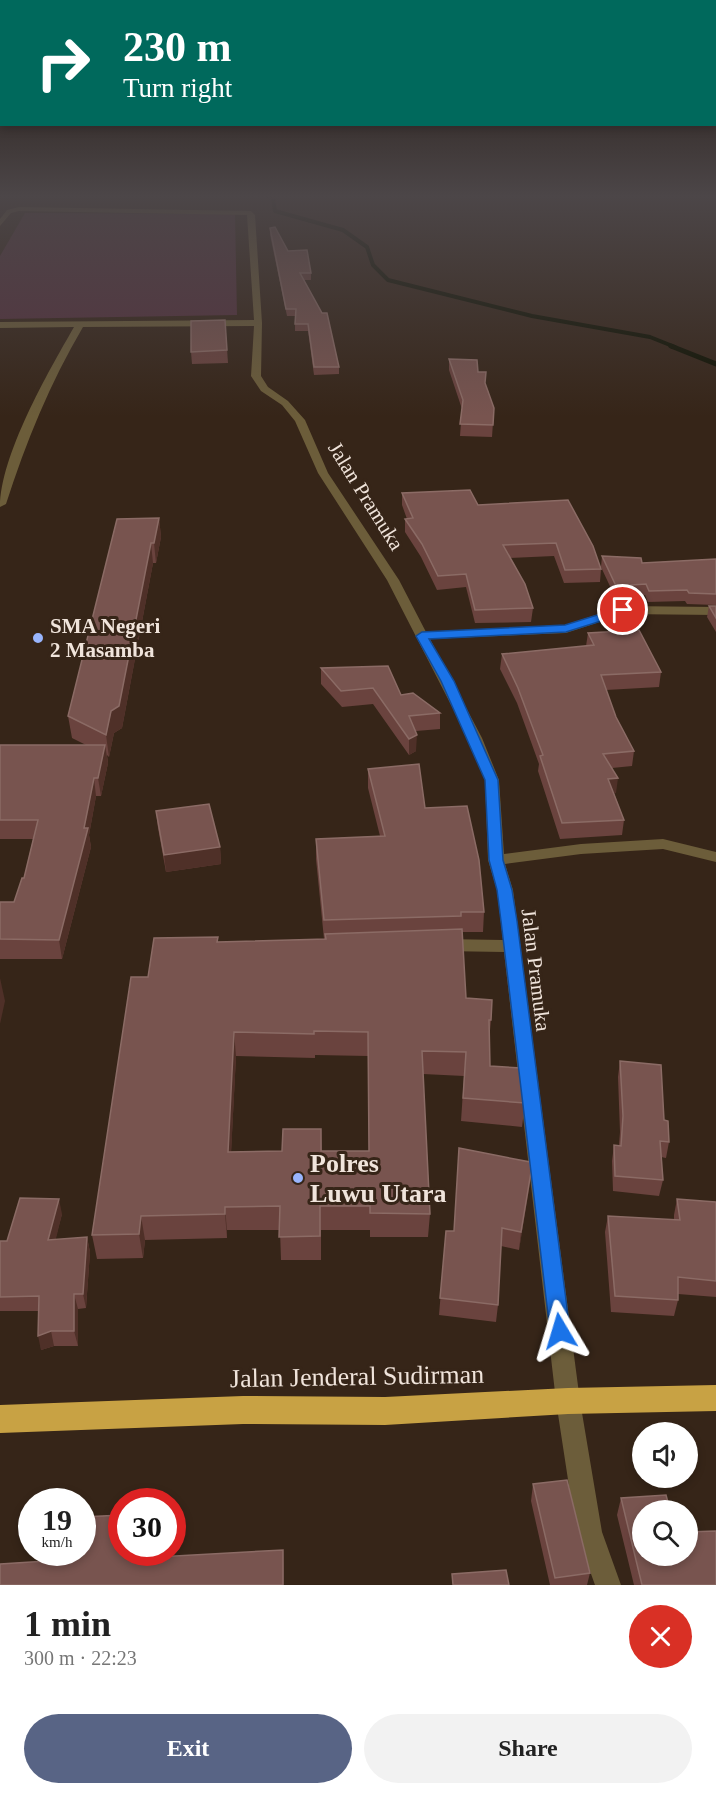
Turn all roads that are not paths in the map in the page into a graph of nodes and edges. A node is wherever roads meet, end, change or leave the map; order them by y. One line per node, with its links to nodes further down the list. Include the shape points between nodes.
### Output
1 (254, 269): 2 (street)
2 (258, 323): 3 (street); 7 (street, Jalan Pramuka, via 258,382 294,412 323,473 387,570)
3 (80, 324): 4 (street); 5 (street, via 52,372)
4 (0, 325)
5 (0, 504)
6 (716, 611): 7 (street, via 623,610 566,629)
7 (422, 636): 9 (street, Jalan Pramuka, via 448,681 492,780)
8 (716, 857): 9 (street, via 663,844)
9 (496, 860): 11 (street, Jalan Pramuka, via 505,890)
10 (429, 945): 11 (street)
11 (512, 946): 13 (street, Jalan Pramuka)
12 (716, 1398): 13 (highway, Jalan Jenderal Sudirman)
13 (568, 1401): 14 (highway, Jalan Jenderal Sudirman, via 396,1411 243,1410); 15 (street, Jalan Pramuka, via 589,1532)
14 (0, 1419)
15 (608, 1585)

